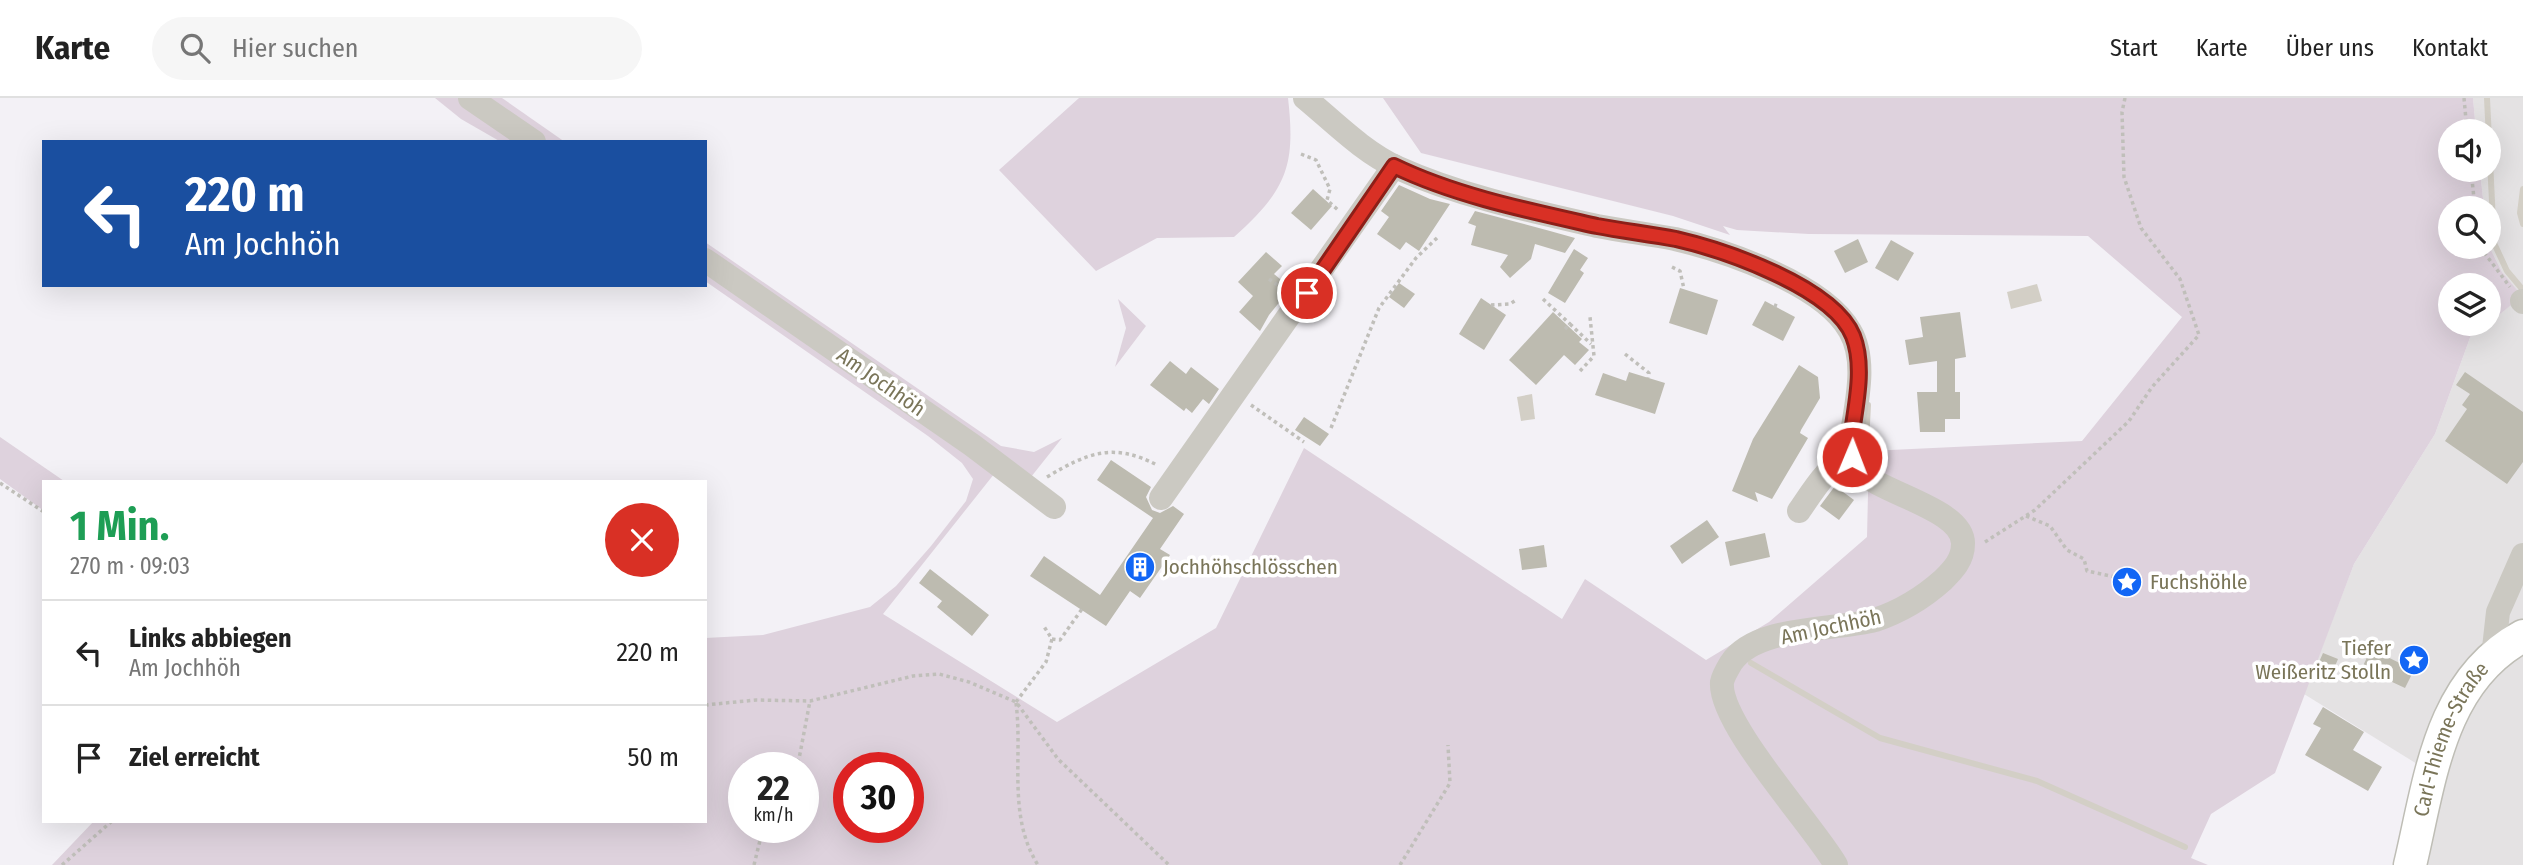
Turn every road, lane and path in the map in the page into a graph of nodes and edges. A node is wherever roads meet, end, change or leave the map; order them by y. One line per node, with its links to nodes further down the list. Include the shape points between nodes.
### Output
1 (470, 98): 6 (street)
2 (1305, 98): 8 (street)
3 (2125, 98): 37 (path, via 2124,177 2141,228 2180,279 2199,335 2152,387 2129,421)
4 (2464, 98): 5 (path)
5 (2466, 119)
6 (531, 140)
7 (1301, 154): 9 (path, via 1316,160 1325,173 1330,189)
8 (1394, 166): 29 (street, via 1488,199 1725,254 1817,298 1842,318 1858,353); 30 (street)
9 (1327, 200)
10 (1438, 237): 27 (path, via 1379,307)
11 (2489, 259): 17 (path)
12 (707, 261): 32 (street, Am Jochhöh)
13 (1672, 267): 14 (path, via 1680,271)
14 (1684, 289)
15 (1543, 299): 20 (path)
16 (1516, 300): 18 (path)
17 (2522, 302)
18 (1491, 305)
19 (1590, 317): 22 (path)
20 (1570, 324): 21 (path); 22 (path)
21 (1565, 329)
22 (1592, 345): 24 (path, via 1594,356)
23 (1625, 354): 25 (path, via 1640,363)
24 (1580, 370)
25 (1648, 378)
26 (1241, 397): 28 (path)
27 (1331, 428)
28 (1304, 442)
29 (1852, 457): 36 (street, via 1844,458); 39 (street, via 1860,471 1879,484 1953,524 1964,542)
30 (1177, 477): 32 (path, via 1132,454 1099,453 1082,457); 33 (street)
31 (0, 483): 35 (path)
32 (1032, 490): 34 (street, Am Jochhöh)
33 (1161, 498)
34 (1054, 507)
35 (42, 511)
36 (1799, 511)
37 (2026, 516): 39 (path); 40 (path, via 2050,526 2067,550 2084,559 2087,571)
38 (2523, 555): 44 (street, via 2498,612)
39 (1962, 556): 57 (street, Am Jochhöh, via 1937,585 1890,614 1872,621 1797,631 1756,644 1736,657 1722,683 1727,708 1744,737)
40 (2120, 578)
41 (1082, 609): 43 (path, via 1060,640)
42 (1044, 625): 43 (path)
43 (1052, 639): 46 (path, via 1046,662)
44 (2503, 643): 58 (main road, Carl-Thieme-Straße, via 2476,673 2443,730)
45 (810, 701): 46 (path, via 939,674); 47 (path); 49 (path)
46 (1016, 702): 54 (path, via 1019,806 1030,853); 55 (path, via 1058,759)
47 (707, 705)
48 (1448, 746): 56 (path, via 1450,783)
49 (800, 752)
50 (109, 823): 52 (path)
51 (759, 843): 53 (path)
52 (62, 865)
53 (754, 865)
54 (1038, 865)
55 (1169, 865)
56 (1399, 865)
57 (1836, 865)
58 (2410, 865)

